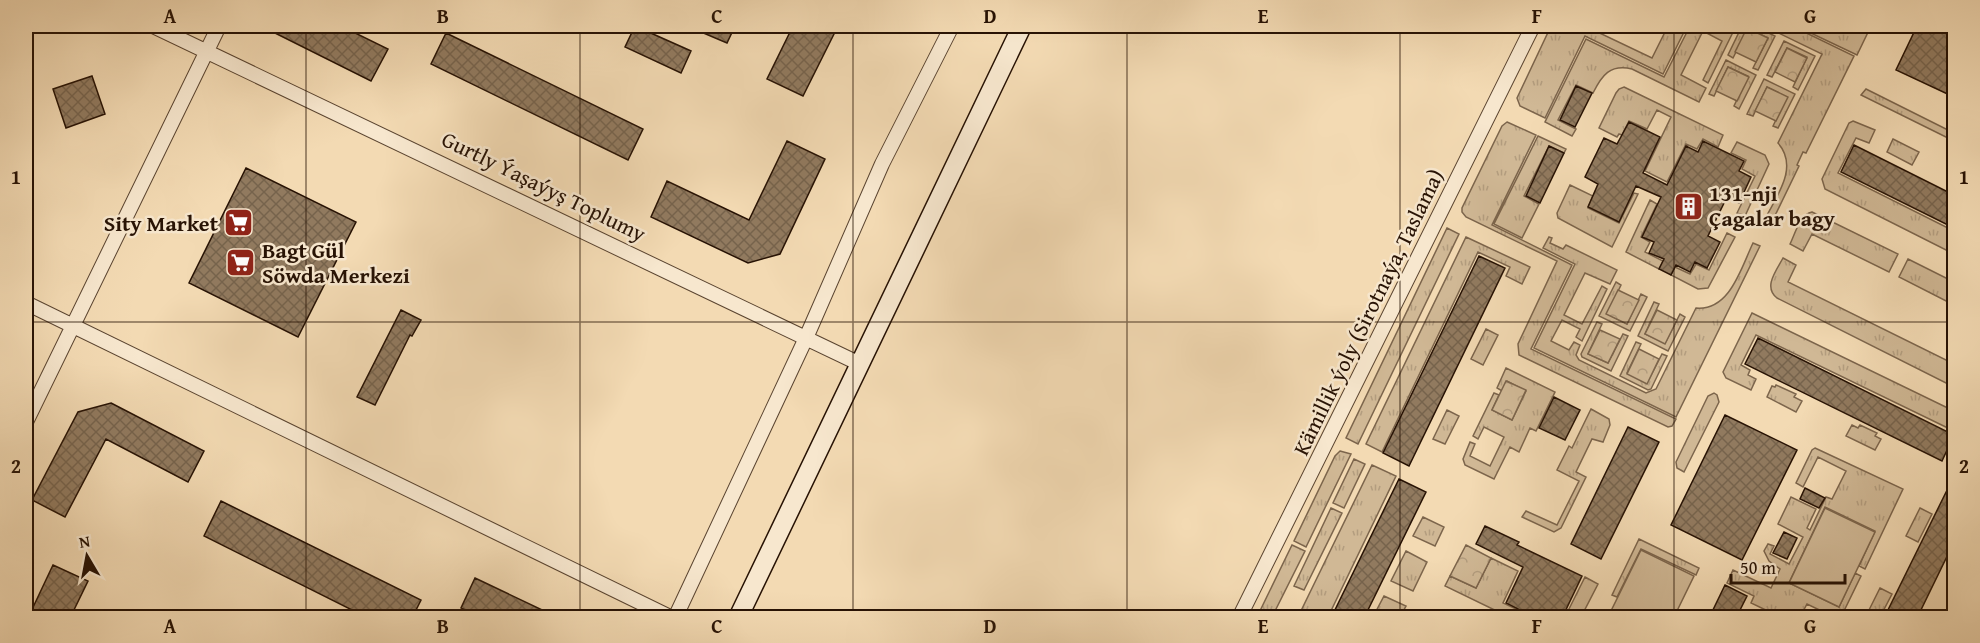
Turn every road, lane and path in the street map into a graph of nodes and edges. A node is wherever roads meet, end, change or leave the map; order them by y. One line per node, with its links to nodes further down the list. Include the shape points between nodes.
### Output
1 (153, 26): 6 (street, Gurtly Ýaşaýyş Toplumy)
2 (219, 26): 6 (street)
3 (952, 26): 9 (street, via 882,164)
4 (1022, 26): 10 (street)
5 (1533, 26): 14 (street, Kämillik ýoly (Sirotnaýa, Taslama))
6 (206, 51): 8 (street); 9 (street, Gurtly Ýaşaýyş Toplumy)
7 (26, 303): 8 (street)
8 (72, 326): 11 (street); 12 (street)
9 (806, 338): 10 (street, Gurtly Ýaşaýyş Toplumy); 12 (street)
10 (860, 364): 13 (street)
11 (26, 422)
12 (673, 618)
13 (738, 618)
14 (1239, 618)

